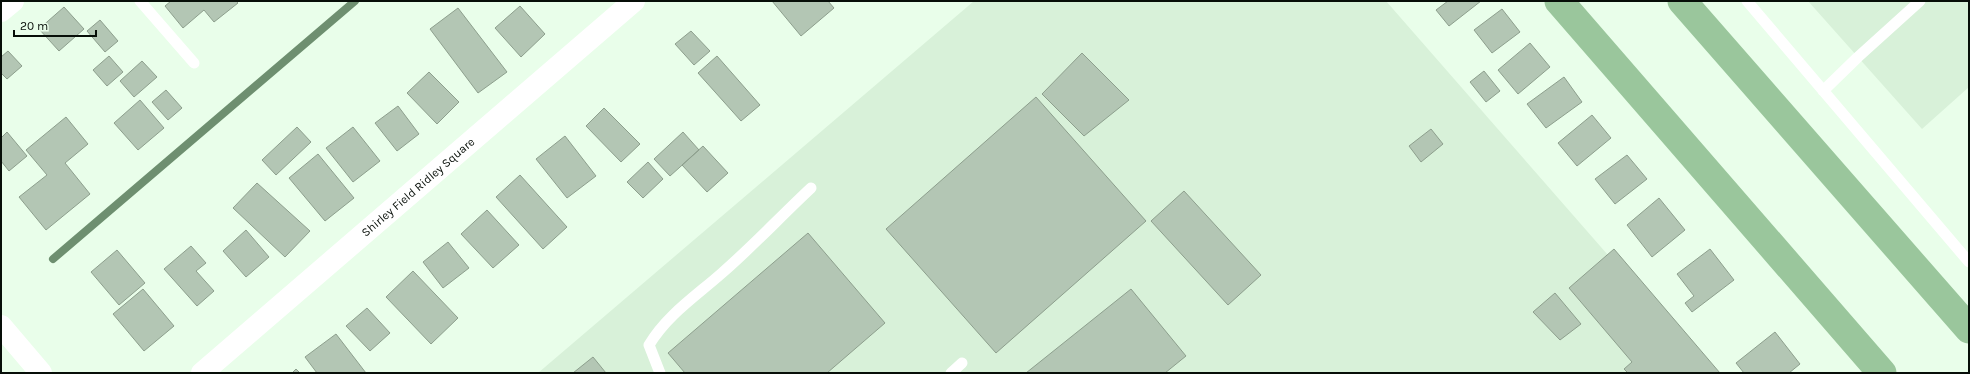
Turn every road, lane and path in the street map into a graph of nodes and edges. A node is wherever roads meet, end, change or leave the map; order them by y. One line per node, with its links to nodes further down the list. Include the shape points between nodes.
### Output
1 (13, 1): 6 (street)
2 (140, 1): 7 (lane)
3 (634, 1): 14 (street, Shirley Field Ridley Square)
4 (1747, 1): 8 (lane)
5 (1920, 1): 8 (lane)
6 (1, 11)
7 (194, 62)
8 (1823, 91): 10 (lane)
9 (811, 188): 15 (lane, via 657,332 649,346)
10 (1969, 262)
11 (1, 326): 13 (street)
12 (962, 363): 16 (lane)
13 (41, 373)
14 (202, 373)
15 (660, 373)
16 (951, 373)

